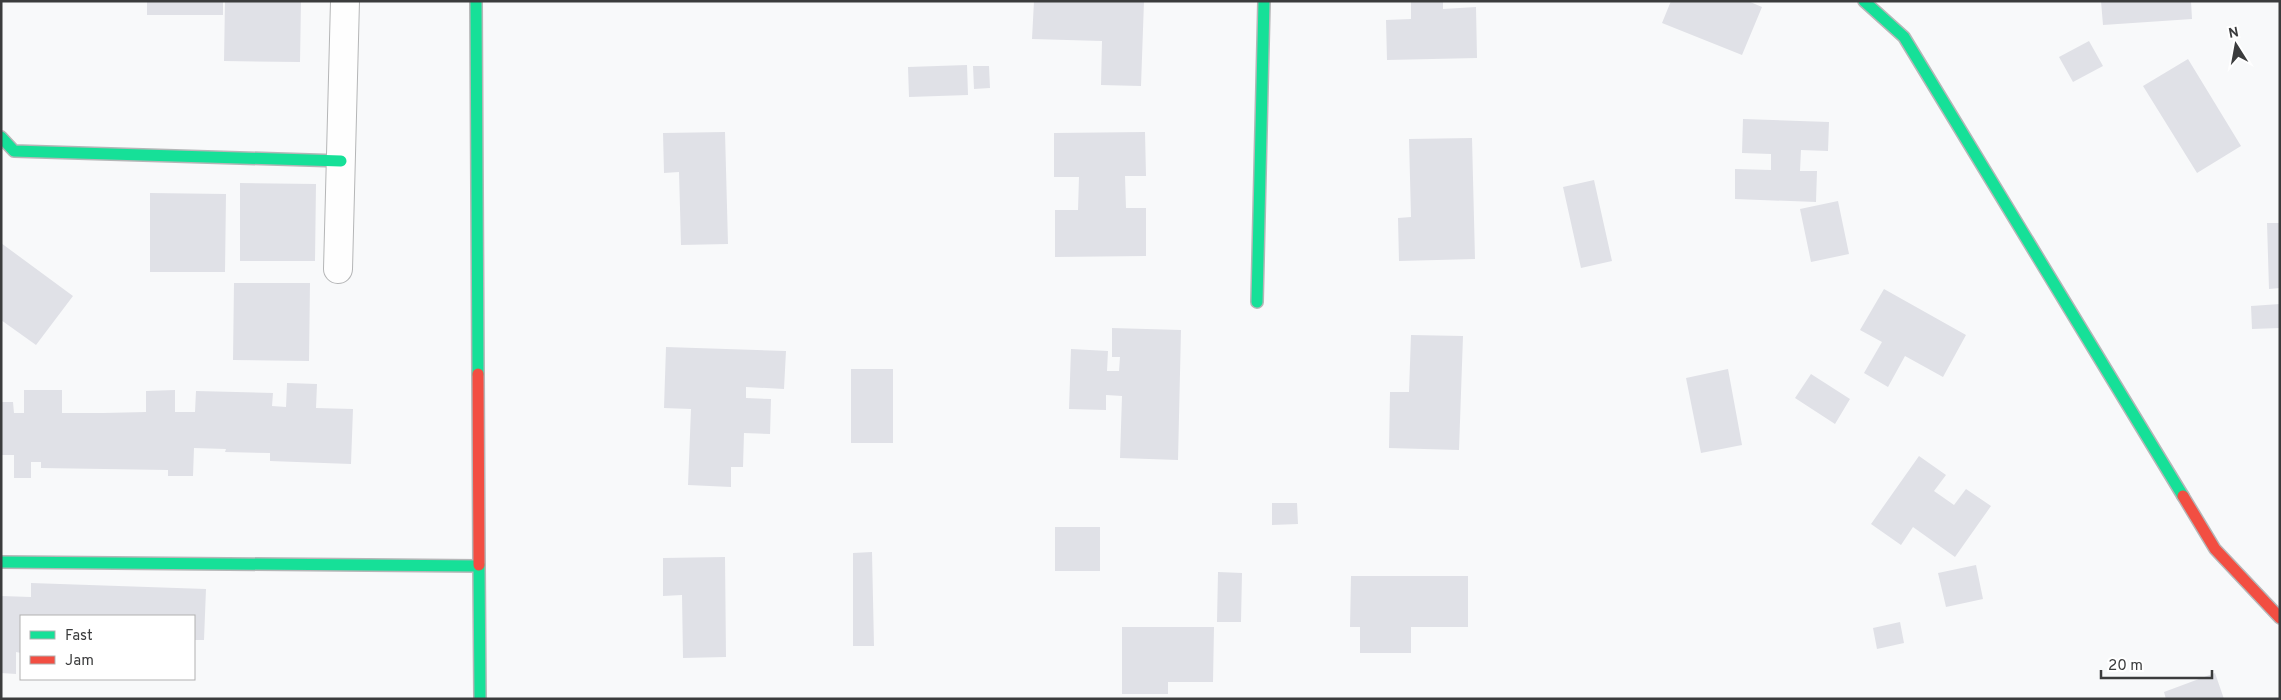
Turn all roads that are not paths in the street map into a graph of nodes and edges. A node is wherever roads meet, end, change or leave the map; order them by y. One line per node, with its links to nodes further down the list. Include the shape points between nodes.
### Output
1 (345, 1): 6 (street)
2 (476, 1): 10 (street)
3 (1264, 1): 8 (street)
4 (1864, 1): 11 (street, via 1904,38 2215,548)
5 (1, 138): 6 (street, via 14,151)
6 (341, 161): 7 (street)
7 (338, 270)
8 (1257, 302)
9 (1, 562): 10 (street)
10 (479, 566): 12 (street)
11 (2280, 618)
12 (480, 699)

